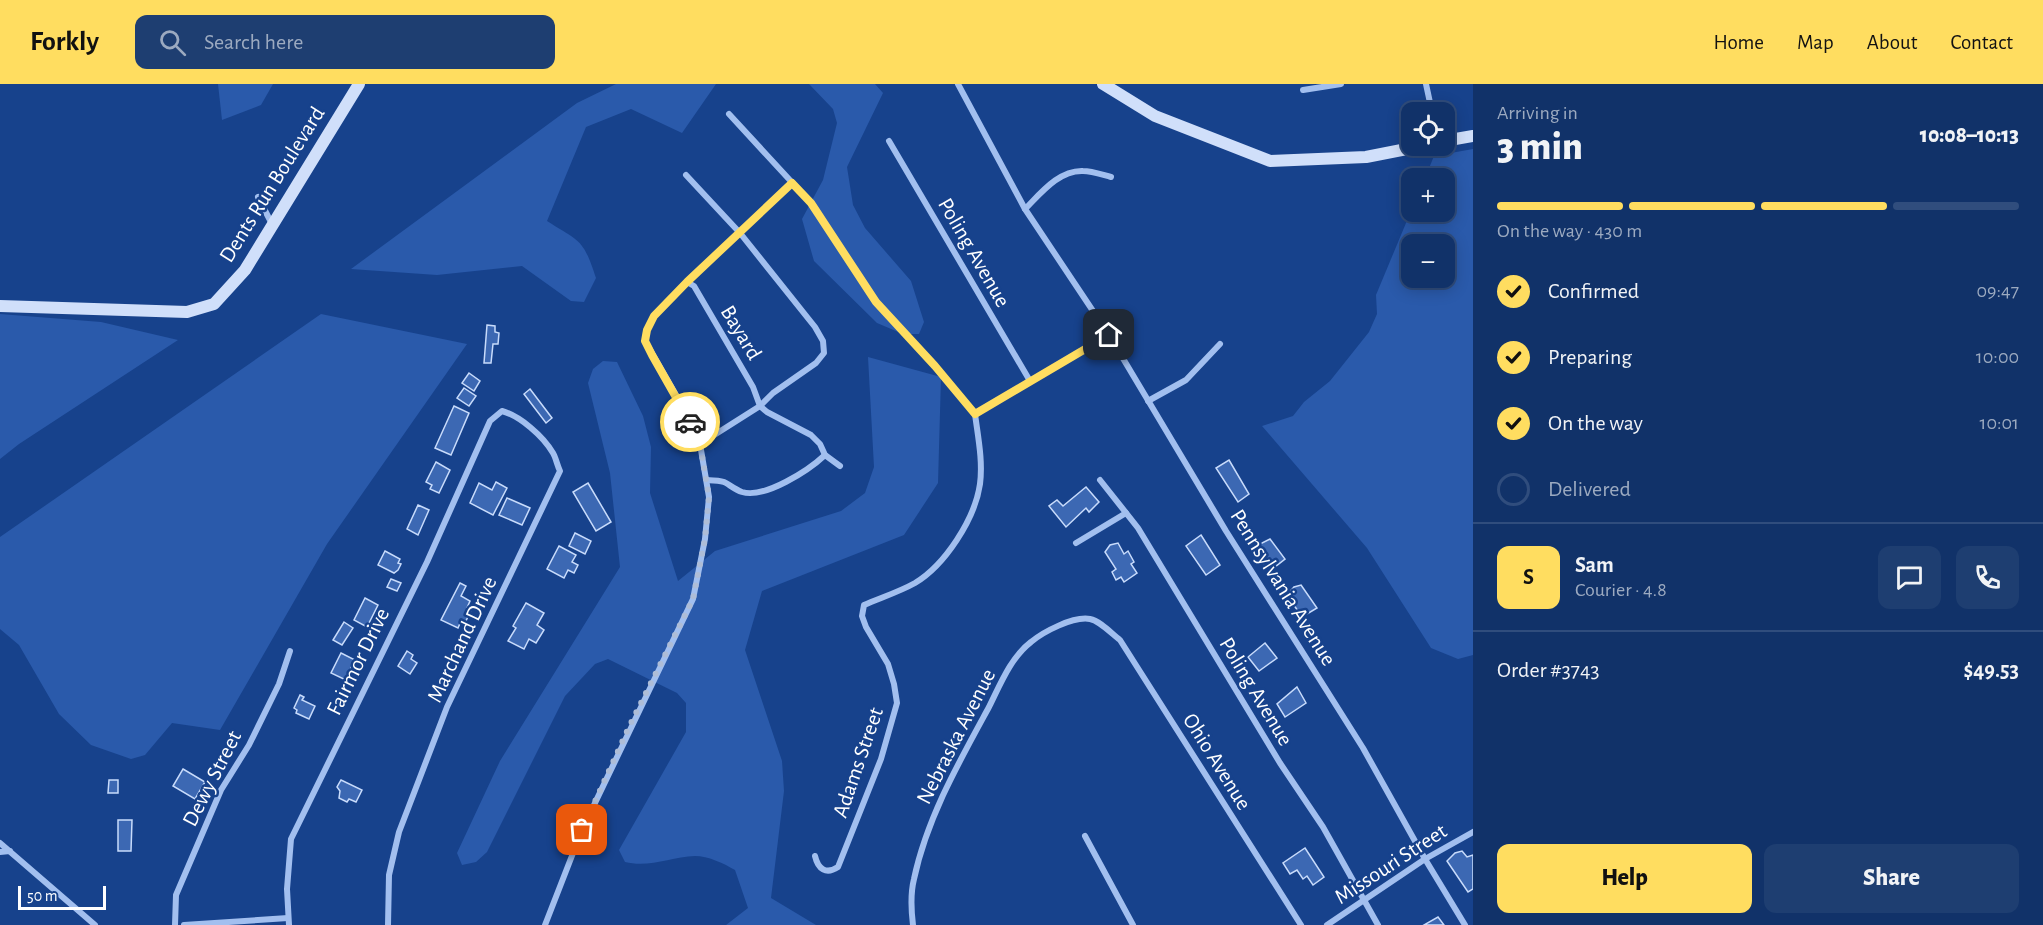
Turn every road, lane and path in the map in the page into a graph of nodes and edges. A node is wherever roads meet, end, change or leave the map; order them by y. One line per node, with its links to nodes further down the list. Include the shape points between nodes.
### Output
1 (358, 84): 18 (street, Dents Run Boulevard)
2 (958, 84): 17 (street, Pennsylvania Avenue)
3 (1103, 84): 12 (street, via 1155,116 1270,161 1366,157)
4 (1341, 84): 6 (street)
5 (1426, 84): 7 (street)
6 (1303, 90)
7 (1430, 102)
8 (729, 114): 15 (street)
9 (1473, 136): 10 (street)
10 (1455, 139)
11 (889, 141): 24 (street, Poling Avenue)
12 (1401, 150)
13 (686, 175): 19 (street)
14 (1111, 177): 17 (street, via 1085,170 1070,172)
15 (792, 183): 19 (street); 27 (street, via 811,203 876,302)
16 (258, 197): 18 (street)
17 (1025, 209): 22 (street, Pennsylvania Avenue)
18 (273, 227): 21 (street, Dents Run Boulevard, via 245,270 214,304 196,310)
19 (740, 233): 20 (street); 26 (street, via 823,341 824,353 816,363)
20 (687, 282): 26 (street, Bayard, via 694,286 727,341); 29 (street, via 654,316 645,341)
21 (0, 306)
22 (1109, 335): 24 (street); 25 (street, Pennsylvania Avenue)
23 (1220, 344): 25 (street, via 1186,380)
24 (1030, 381): 27 (street)
25 (1148, 401): 44 (street, Pennsylvania Avenue, via 1364,748)
26 (760, 406): 29 (street); 30 (street, via 811,435)
27 (975, 414): 43 (street, Adams Street, via 980,484 959,537 932,569 915,582 864,605 862,616 892,674 897,703 881,759 838,867 825,871)
28 (490, 421): 46 (street, Fairmor Drive, via 427,561 291,839); 50 (street, Marchand Drive, via 502,411 515,414 553,453 560,471 447,707 399,832 389,875)
29 (700, 444): 32 (street)
30 (825, 455): 31 (street); 32 (street, via 778,485 753,494 724,482)
31 (840, 466)
32 (707, 480): 51 (street, via 705,539 693,599 582,830)
33 (1100, 480): 34 (street, Poling Avenue)
34 (1126, 513): 35 (street); 45 (street, Poling Avenue, via 1323,827)
35 (1076, 543)
36 (1098, 623): 52 (street, Nebraska Avenue, via 1081,619 1056,627 1030,642 1011,666 956,767 926,836 910,898); 54 (street, Ohio Avenue, via 1120,640)
37 (290, 651): 48 (street, Dewy Street, via 279,684 221,790 176,894)
38 (1473, 832): 44 (street, Missouri Street)
39 (1085, 836): 53 (street)
40 (0, 843): 41 (street)
41 (10, 851): 42 (street); 47 (street)
42 (0, 852)
43 (815, 856)
44 (1425, 859): 45 (street, Missouri Street); 57 (street, Pennsylvania Avenue)
45 (1363, 900): 55 (street, Missouri Street); 56 (street, Poling Avenue)
46 (288, 922): 49 (street)
47 (95, 925)
48 (175, 925)
49 (184, 925)
50 (388, 925)
51 (545, 925)
52 (913, 925)
53 (1133, 925)
54 (1301, 925)
55 (1327, 925)
56 (1378, 925)
57 (1465, 925)

